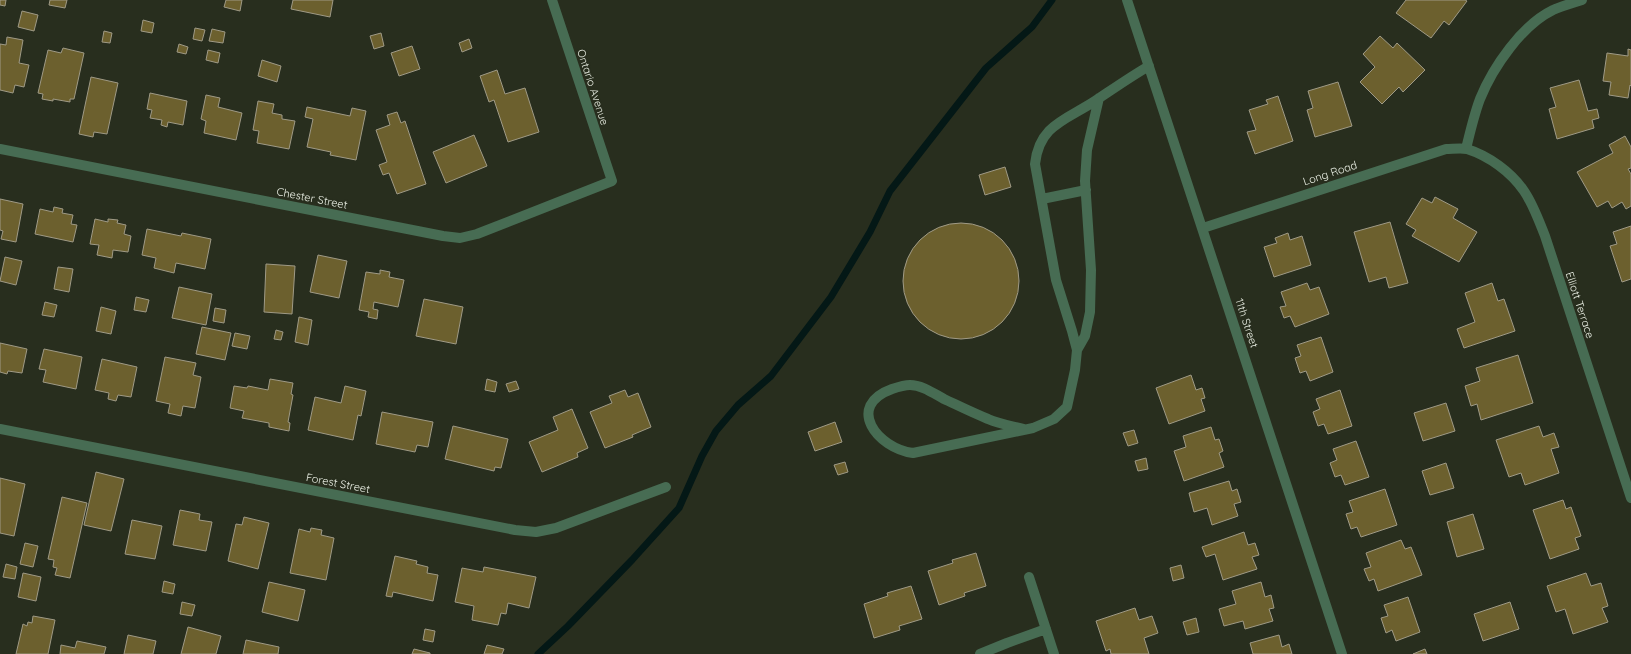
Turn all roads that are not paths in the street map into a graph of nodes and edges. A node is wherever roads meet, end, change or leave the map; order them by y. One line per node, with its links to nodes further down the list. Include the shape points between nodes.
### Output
1 (552, 0): 8 (street, Ontario Avenue)
2 (1128, 0): 4 (street, 11th Street)
3 (1582, 0): 7 (street, via 1553,11 1528,28 1511,48 1480,98)
4 (1149, 66): 5 (street); 11 (street, 11th Street)
5 (1099, 98): 9 (street, via 1087,150); 10 (street, via 1055,125 1040,143 1035,164)
6 (0, 149): 8 (street, Chester Street, via 460,238 477,234)
7 (1466, 149): 11 (street, Long Road, via 1446,149); 16 (street, Elliott Terrace, via 1489,158 1508,174 1524,191 1536,212)
8 (612, 181)
9 (1086, 190): 10 (street); 12 (street, via 1092,270 1090,312 1085,336)
10 (1042, 199): 12 (street, via 1056,280)
11 (1203, 228): 21 (street, 11th Street)
12 (1077, 350): 14 (street, via 1067,407 1054,419)
13 (0, 429): 15 (street, Forest Street, via 522,531 536,532 556,528)
14 (1024, 429): 14 (street, via 913,454 898,450 878,436 871,427 869,411 872,402 880,395 897,387 915,385 991,420)
15 (666, 486)
16 (1631, 498)
17 (1029, 576): 18 (street)
18 (1046, 629): 19 (street); 20 (street)
19 (980, 654)
20 (1054, 654)
21 (1342, 654)

